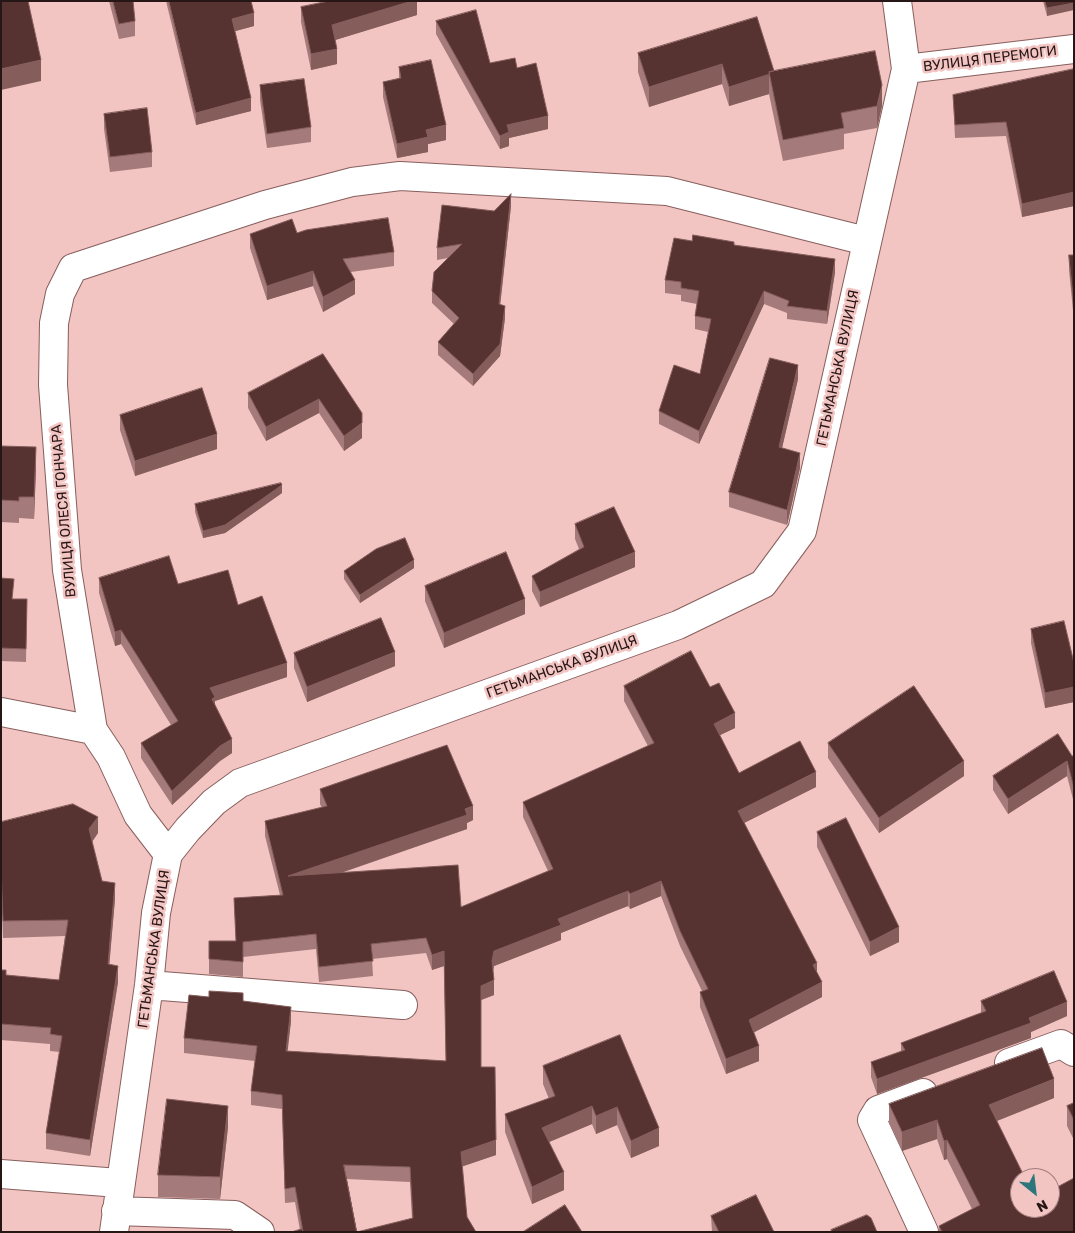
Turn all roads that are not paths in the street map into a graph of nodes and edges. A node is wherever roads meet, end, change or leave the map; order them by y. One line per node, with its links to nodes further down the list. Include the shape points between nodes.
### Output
1 (897, 1): 3 (street, ГЕТЬМАНСЬКА ВУЛИЦЯ)
2 (1074, 49): 3 (street, ВУЛИЦЯ ПЕРЕМОГИ)
3 (906, 69): 4 (street, ГЕТЬМАНСЬКА ВУЛИЦЯ)
4 (866, 241): 6 (street, ВУЛИЦЯ ОЛЕСЯ ГОНЧАРА, via 667,191 400,176 352,182 265,205 74,268 60,294 54,323 53,386 67,570); 7 (street, ГЕТЬМАНСЬКА ВУЛИЦЯ, via 802,531 763,584 678,625 240,782 214,802)
5 (1, 712): 6 (street)
6 (93, 730): 7 (street, ВУЛИЦЯ ОЛЕСЯ ГОНЧАРА, via 111,757 138,815)
7 (168, 854): 8 (street, ГЕТЬМАНСЬКА ВУЛИЦЯ, via 156,913)
8 (149, 985): 9 (street); 14 (street, ГЕТЬМАНСЬКА ВУЛИЦЯ)
9 (403, 1005)
10 (1074, 1052): 11 (street, via 1061,1044)
11 (988, 1070)
12 (942, 1087): 17 (street, via 878,1110 872,1120)
13 (1, 1174): 14 (street)
14 (119, 1183): 15 (street, ГЕТЬМАНСЬКА ВУЛИЦЯ)
15 (115, 1221): 16 (street, via 235,1215)
16 (260, 1232)
17 (924, 1232)

